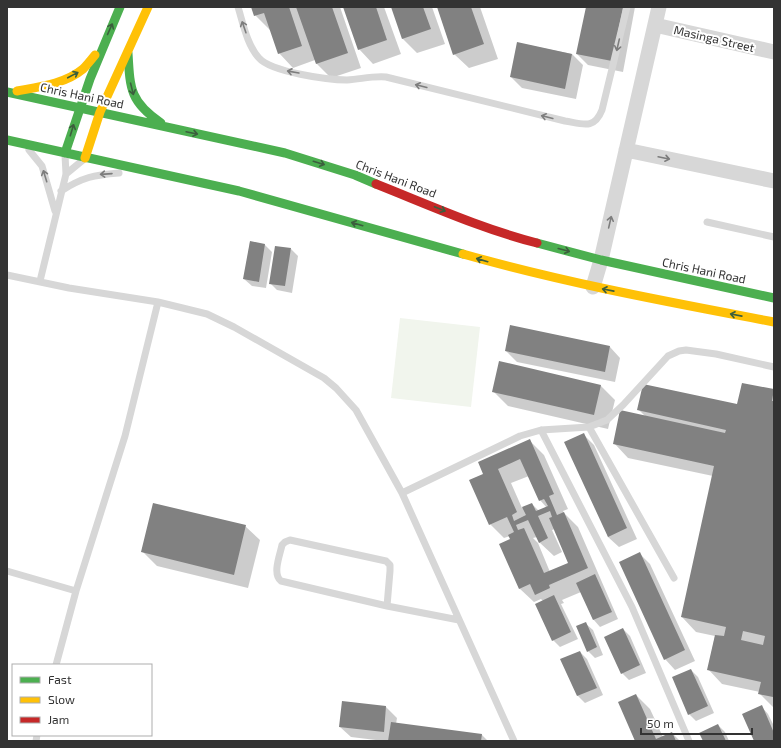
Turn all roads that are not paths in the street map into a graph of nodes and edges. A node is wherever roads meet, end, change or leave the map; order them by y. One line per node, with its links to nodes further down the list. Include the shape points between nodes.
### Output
1 (120, 7): 7 (main road, one-way to 1)
2 (148, 7): 8 (main road)
3 (238, 7): 4 (lane, one-way to 3, via 602,110 598,119 592,123 582,124 386,77 333,80 267,65 251,46)
4 (627, 7)
5 (659, 7): 6 (street)
6 (655, 25): 9 (street, Masinga Street); 16 (street)
7 (103, 44): 10 (main road, one-way to 7, via 54,83 77,74); 11 (main road)
8 (128, 51): 12 (main road); 13 (main road, one-way to 13, via 130,86 137,104)
9 (774, 52)
10 (8, 92): 11 (main road, Chris Hani Road)
11 (78, 108): 12 (main road, Chris Hani Road); 17 (main road, one-way to 11)
12 (100, 112): 13 (main road, Chris Hani Road); 18 (main road)
13 (169, 128): 26 (main road, Chris Hani Road, one-way to 26, via 292,155 355,175 521,239)
14 (7, 140): 15 (main road)
15 (24, 144): 17 (main road); 23 (lane, one-way to 15, via 42,166)
16 (626, 150): 21 (street, one-way to 21); 26 (street, one-way to 16)
17 (65, 153): 18 (main road); 20 (lane)
18 (85, 158): 19 (main road); 20 (lane)
19 (145, 171): 22 (lane, one-way to 22, via 97,174); 29 (main road, one-way to 19, via 509,267 239,191)
20 (66, 174): 22 (lane)
21 (774, 181)
22 (61, 191): 23 (lane)
23 (56, 213): 28 (lane)
24 (707, 222): 25 (lane)
25 (774, 237)
26 (601, 260): 29 (street); 30 (main road, Chris Hani Road)
27 (7, 274): 28 (lane)
28 (40, 281): 31 (lane)
29 (593, 287): 32 (main road, one-way to 29)
30 (774, 298)
31 (158, 302): 36 (lane, via 220,319 324,378 356,410); 39 (lane, via 125,436)
32 (774, 322)
33 (774, 367): 34 (lane, via 716,354 679,351 668,356 607,420)
34 (589, 427): 35 (lane); 38 (lane)
35 (541, 430): 36 (lane, via 520,436); 44 (lane, via 632,608)
36 (402, 493): 41 (lane)
37 (7, 571): 39 (lane)
38 (674, 578)
39 (76, 591): 42 (lane)
40 (387, 606): 40 (lane, via 281,581 276,573 282,545 290,540 386,561 390,565); 41 (lane)
41 (459, 620): 43 (lane)
42 (56, 664)
43 (514, 741)
44 (689, 741)

